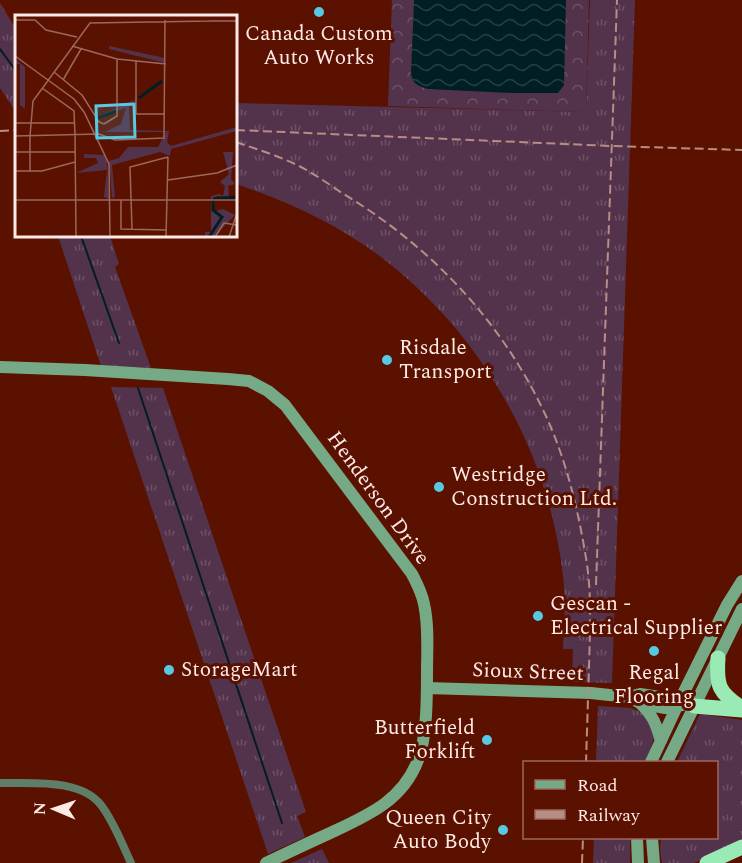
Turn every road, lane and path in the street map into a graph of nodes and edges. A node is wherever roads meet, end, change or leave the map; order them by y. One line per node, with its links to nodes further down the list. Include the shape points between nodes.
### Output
1 (0, 367): 5 (street, Henderson Drive, via 228,379 249,381 268,391 285,405 419,587 427,624)
2 (742, 581): 8 (street)
3 (742, 609): 4 (street)
4 (718, 658): 9 (street); 10 (highway, via 718,683 728,699)
5 (427, 688): 6 (street, Sioux Street); 21 (street, Henderson Drive, via 419,758 411,776 395,794 372,813)
6 (628, 697): 7 (street, Sioux Street); 8 (street, Sioux Street, via 640,694 667,698)
7 (640, 703): 8 (street, Sioux Street, via 665,708); 11 (street, via 654,720)
8 (678, 705): 9 (street, Sioux Street); 11 (street)
9 (694, 706): 10 (highway); 13 (street)
10 (742, 709)
11 (661, 741): 12 (street)
12 (651, 761)
13 (667, 761)
14 (0, 783): 20 (street, via 66,786 91,795 101,805)
15 (637, 839): 19 (street)
16 (652, 839): 18 (street)
17 (742, 847): 22 (highway)
18 (653, 859)
19 (638, 862)
20 (131, 863)
21 (266, 863)
22 (708, 863)

